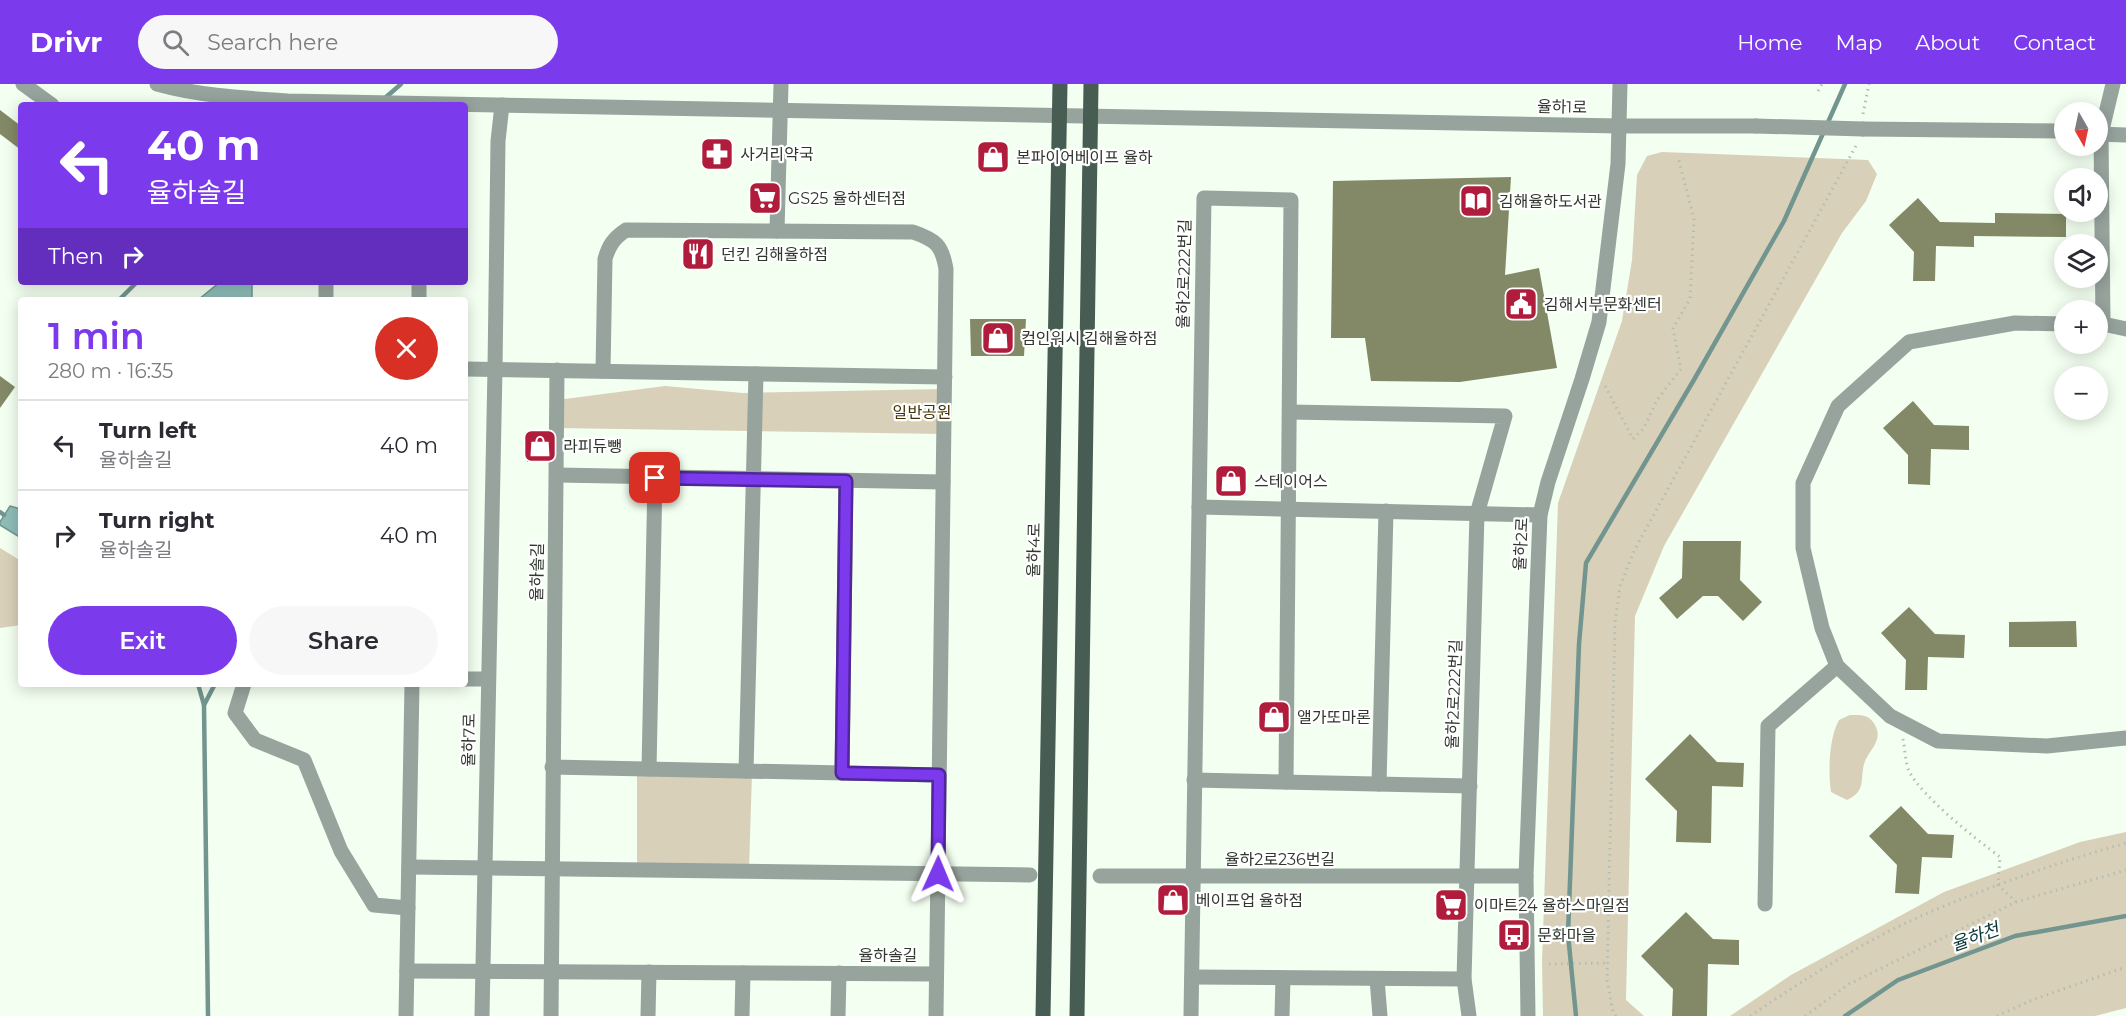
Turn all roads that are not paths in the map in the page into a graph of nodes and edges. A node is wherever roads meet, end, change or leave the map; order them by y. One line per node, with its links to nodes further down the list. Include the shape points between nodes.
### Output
1 (23, 84): 8 (street)
2 (157, 84): 9 (street, 율하1로, via 235,98)
3 (781, 84): 13 (street)
4 (1060, 84): 14 (main road, 율하4로)
5 (1091, 84): 15 (main road)
6 (1620, 84): 16 (street, 율하2로)
7 (2113, 84): 10 (street)
8 (48, 102)
9 (333, 102)
10 (2108, 102)
11 (468, 105): 12 (street, 율하1로)
12 (502, 105): 13 (street, 율하1로); 27 (street, 율하7로, via 498,141)
13 (781, 110): 14 (street, 율하1로); 21 (street)
14 (1060, 116): 15 (street, 율하1로); 87 (main road, 율하4로)
15 (1091, 116): 16 (street, 율하1로); 88 (main road)
16 (1620, 126): 17 (street, 율하1로, bridge); 42 (street, 율하2로, via 1599,322)
17 (2054, 131)
18 (2108, 134): 19 (street)
19 (2126, 135)
20 (2099, 156): 22 (street)
21 (777, 231): 29 (street, 율하솔길, via 626,230 615,238 605,259); 31 (street, 율하솔길, via 914,232 934,241 941,248 946,269)
22 (2100, 300)
23 (2054, 324): 43 (street, via 2015,323 1909,342 1838,406 1803,483 1803,548 1821,628)
24 (2108, 325): 25 (street)
25 (2126, 328)
26 (468, 369): 27 (street)
27 (495, 369): 28 (street); 45 (street, 율하7로)
28 (557, 370): 29 (street); 33 (street, 율하솔길)
29 (603, 371): 30 (street)
30 (756, 374): 31 (street); 35 (street)
31 (945, 377): 37 (street, 율하솔길)
32 (1290, 412): 38 (street, 율하2로222번길, via 1291,200 1204,198); 39 (street, 율하2로222번길); 41 (street, 율하2로222번길, via 1505,416)
33 (557, 475): 34 (street); 49 (street, 율하솔길)
34 (655, 478): 35 (street); 50 (street)
35 (753, 479): 36 (street); 51 (street)
36 (846, 481): 37 (street); 52 (street)
37 (943, 482): 53 (street, 율하솔길)
38 (1198, 507): 39 (street); 54 (street, 율하2로222번길)
39 (1289, 509): 40 (street); 55 (street, 율하2로222번길)
40 (1386, 511): 41 (street); 56 (street)
41 (1477, 514): 42 (street); 57 (street, 율하2로222번길)
42 (1540, 515): 64 (street, 율하2로)
43 (1838, 666): 48 (street, via 1890,716 1938,741 2048,746); 67 (street, via 1768,726)
44 (468, 679): 45 (street)
45 (488, 679): 59 (street, 율하7로)
46 (243, 687): 68 (street, via 234,713 255,740 304,760 341,851 374,905)
47 (412, 687): 58 (street)
48 (2126, 738)
49 (552, 767): 50 (street); 60 (street, 율하솔길)
50 (649, 769): 51 (street)
51 (746, 771): 52 (street)
52 (842, 773): 53 (street)
53 (939, 775): 61 (street, 율하솔길)
54 (1194, 780): 55 (street); 66 (street, 율하2로222번길)
55 (1286, 782): 56 (street)
56 (1379, 784): 57 (street)
57 (1470, 786): 65 (street, 율하2로222번길)
58 (409, 867): 59 (street); 68 (street)
59 (484, 868): 60 (street); 70 (street, 율하7로)
60 (552, 869): 61 (street); 71 (street, 율하솔길)
61 (938, 874): 62 (street); 75 (street, 율하솔길)
62 (1029, 875)
63 (1100, 876): 66 (street, 율하2로236번길)
64 (1526, 876): 65 (street, 율하2로236번길); 93 (street, 율하2로)
65 (1466, 877): 66 (street, 율하2로236번길); 79 (street)
66 (1192, 878): 76 (street)
67 (1765, 904)
68 (408, 908): 69 (street)
69 (407, 971): 70 (street); 80 (street)
70 (482, 972): 71 (street); 81 (street, 율하7로)
71 (551, 972): 72 (street, 율하솔길); 82 (street, 율하솔길)
72 (649, 972): 73 (street, 율하솔길); 83 (street)
73 (743, 973): 74 (street, 율하솔길); 84 (street)
74 (838, 973): 75 (street, 율하솔길); 85 (street, 율하솔길)
75 (936, 974): 86 (street, 율하솔길)
76 (1192, 977): 77 (street); 89 (street)
77 (1283, 978): 78 (street); 90 (street)
78 (1377, 979): 79 (street); 91 (street)
79 (1464, 980): 92 (street)
80 (406, 1016)
81 (482, 1016)
82 (551, 1016)
83 (648, 1016)
84 (742, 1016)
85 (838, 1016)
86 (936, 1016)
87 (1043, 1016)
88 (1077, 1016)
89 (1191, 1016)
90 (1282, 1016)
91 (1380, 1016)
92 (1469, 1016)
93 (1528, 1016)

